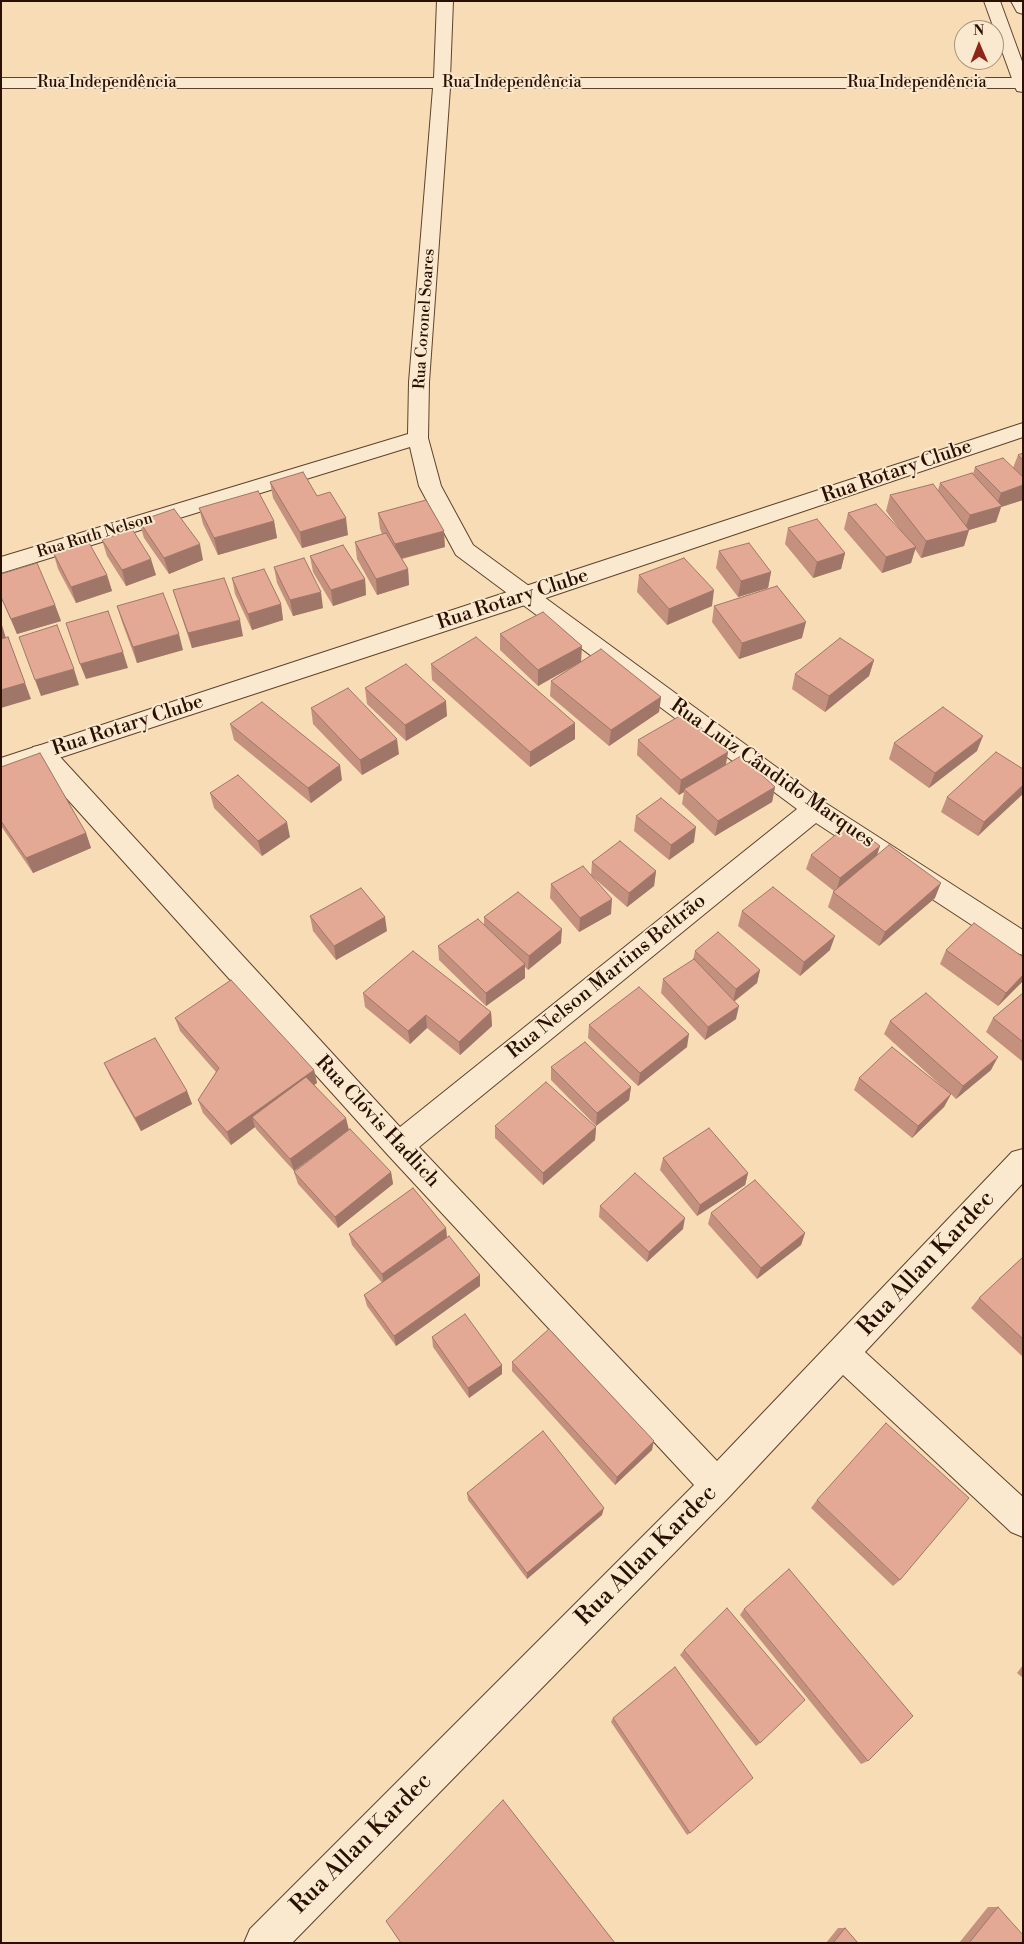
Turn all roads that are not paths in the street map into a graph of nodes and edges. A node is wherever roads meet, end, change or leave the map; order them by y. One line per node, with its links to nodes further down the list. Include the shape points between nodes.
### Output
1 (445, 1): 6 (street, Rua Coronel Soares)
2 (992, 1): 7 (street)
3 (1020, 1): 4 (street)
4 (1023, 9)
5 (1, 83): 6 (street, Rua Independência)
6 (442, 83): 7 (street, Rua Independência); 9 (street, Rua Coronel Soares, via 419,382)
7 (1022, 84)
8 (1023, 430): 11 (street, Rua Rotary Clube)
9 (418, 438): 10 (street, Rua Ruth Nelson); 11 (street, Rua Coronel Soares, via 430,486 464,550)
10 (1, 565)
11 (526, 596): 12 (street, Rua Rotary Clube); 14 (street, Rua Luiz Cândido Marques)
12 (42, 754): 13 (street, Rua Rotary Clube); 16 (street, Rua Clóvis Hadlich)
13 (1, 768)
14 (815, 809): 15 (street, Rua Luiz Cândido Marques); 16 (street, Rua Nelson Martins Beltrão)
15 (1023, 944)
16 (398, 1146): 19 (street, Rua Clóvis Hadlich)
17 (1023, 1162): 18 (street, Rua Allan Kardec)
18 (843, 1353): 19 (street, Rua Allan Kardec); 20 (street)
19 (717, 1486): 21 (street, Rua Allan Kardec)
20 (1023, 1520)
21 (264, 1943)

